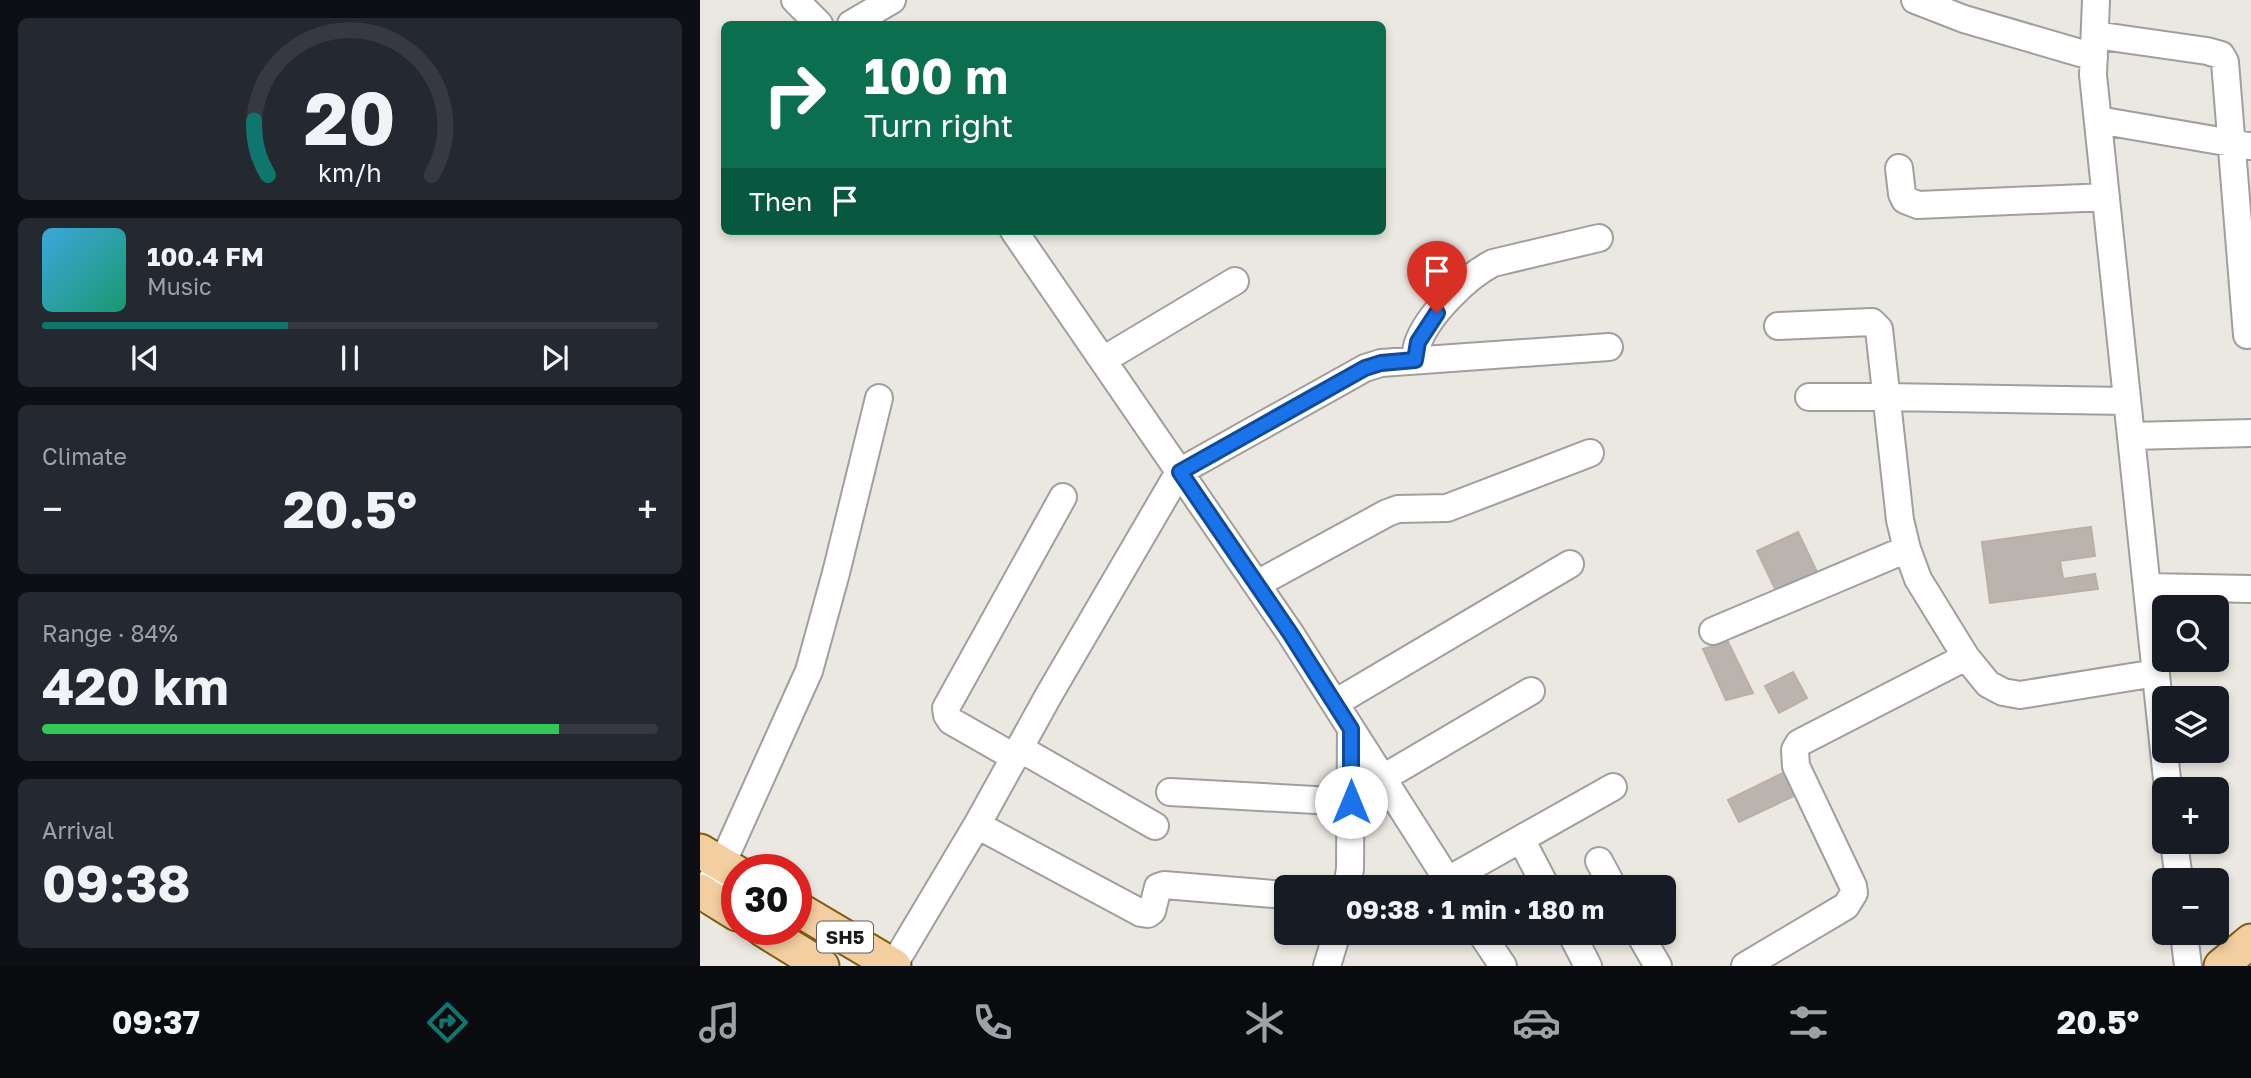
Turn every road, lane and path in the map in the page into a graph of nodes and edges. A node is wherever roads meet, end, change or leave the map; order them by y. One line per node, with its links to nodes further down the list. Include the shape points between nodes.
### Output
1 (796, 0): 5 (street)
2 (892, 0): 6 (street)
3 (1915, 0): 7 (street, via 1964,19)
4 (2096, 0): 7 (street)
5 (816, 21)
6 (856, 21)
7 (2094, 46): 8 (street); 9 (street, via 2221,55)
8 (2098, 120): 9 (street); 11 (street)
9 (2242, 145): 14 (street)
10 (1899, 168): 11 (street, via 1905,200 1918,205)
11 (2106, 197): 24 (street)
12 (1017, 235): 19 (street)
13 (1599, 237): 20 (street, via 1493,263 1477,272 1429,325 1418,342)
14 (2246, 262): 17 (street)
15 (1235, 281): 19 (street)
16 (1778, 326): 22 (street, via 1877,325)
17 (2247, 335)
18 (1609, 347): 20 (street)
19 (1103, 360): 28 (street)
20 (1415, 360): 28 (street, via 1365,368)
21 (1809, 397): 22 (street)
22 (1886, 397): 24 (street); 30 (street)
23 (879, 398): 51 (street, via 809,671)
24 (2127, 401): 26 (street)
25 (2251, 433): 26 (street)
26 (2131, 436): 33 (street)
27 (1590, 453): 32 (street, via 1447,508 1387,513)
28 (1180, 472): 32 (street); 41 (street)
29 (1063, 498): 41 (street, via 946,708 951,721)
30 (1907, 549): 35 (street); 36 (street, via 1918,579)
31 (1570, 564): 39 (street)
32 (1257, 584): 39 (street)
33 (2147, 587): 34 (street); 37 (street)
34 (2251, 589)
35 (1713, 631)
36 (1966, 657): 37 (street, via 1988,684 2020,695); 74 (street, via 1800,743 1795,750 1796,766 1854,893 1846,906)
37 (2156, 673): 42 (street)
38 (1531, 691): 43 (street)
39 (1335, 703): 40 (street)
40 (1351, 729): 43 (street); 46 (street)
41 (1017, 753): 47 (street); 48 (street)
42 (2167, 777)
43 (1383, 778): 53 (street)
44 (1613, 787): 49 (street)
45 (1170, 792): 46 (street)
46 (1351, 802): 52 (street)
47 (977, 825): 58 (street, via 1141,913 1152,911 1156,891 1164,886); 69 (street)
48 (1155, 826)
49 (1521, 839): 54 (street); 55 (street)
50 (1598, 861): 56 (street)
51 (720, 863): 57 (street)
52 (1349, 875)
53 (1444, 875)
54 (1464, 875)
55 (1540, 875)
56 (1607, 875)
57 (701, 892): 59 (main road)
58 (1274, 894)
59 (721, 904)
60 (812, 918): 69 (main road, SH5)
61 (2251, 941): 76 (main road)
62 (788, 945): 68 (main road, SH5)
63 (1333, 945): 70 (street)
64 (1489, 945): 71 (street)
65 (1577, 945): 72 (street)
66 (1646, 945): 73 (street)
67 (2185, 945): 75 (street)
68 (822, 966)
69 (893, 966)
70 (1327, 966)
71 (1503, 966)
72 (1588, 966)
73 (1658, 966)
74 (1745, 966)
75 (2188, 966)
76 (2221, 966)

